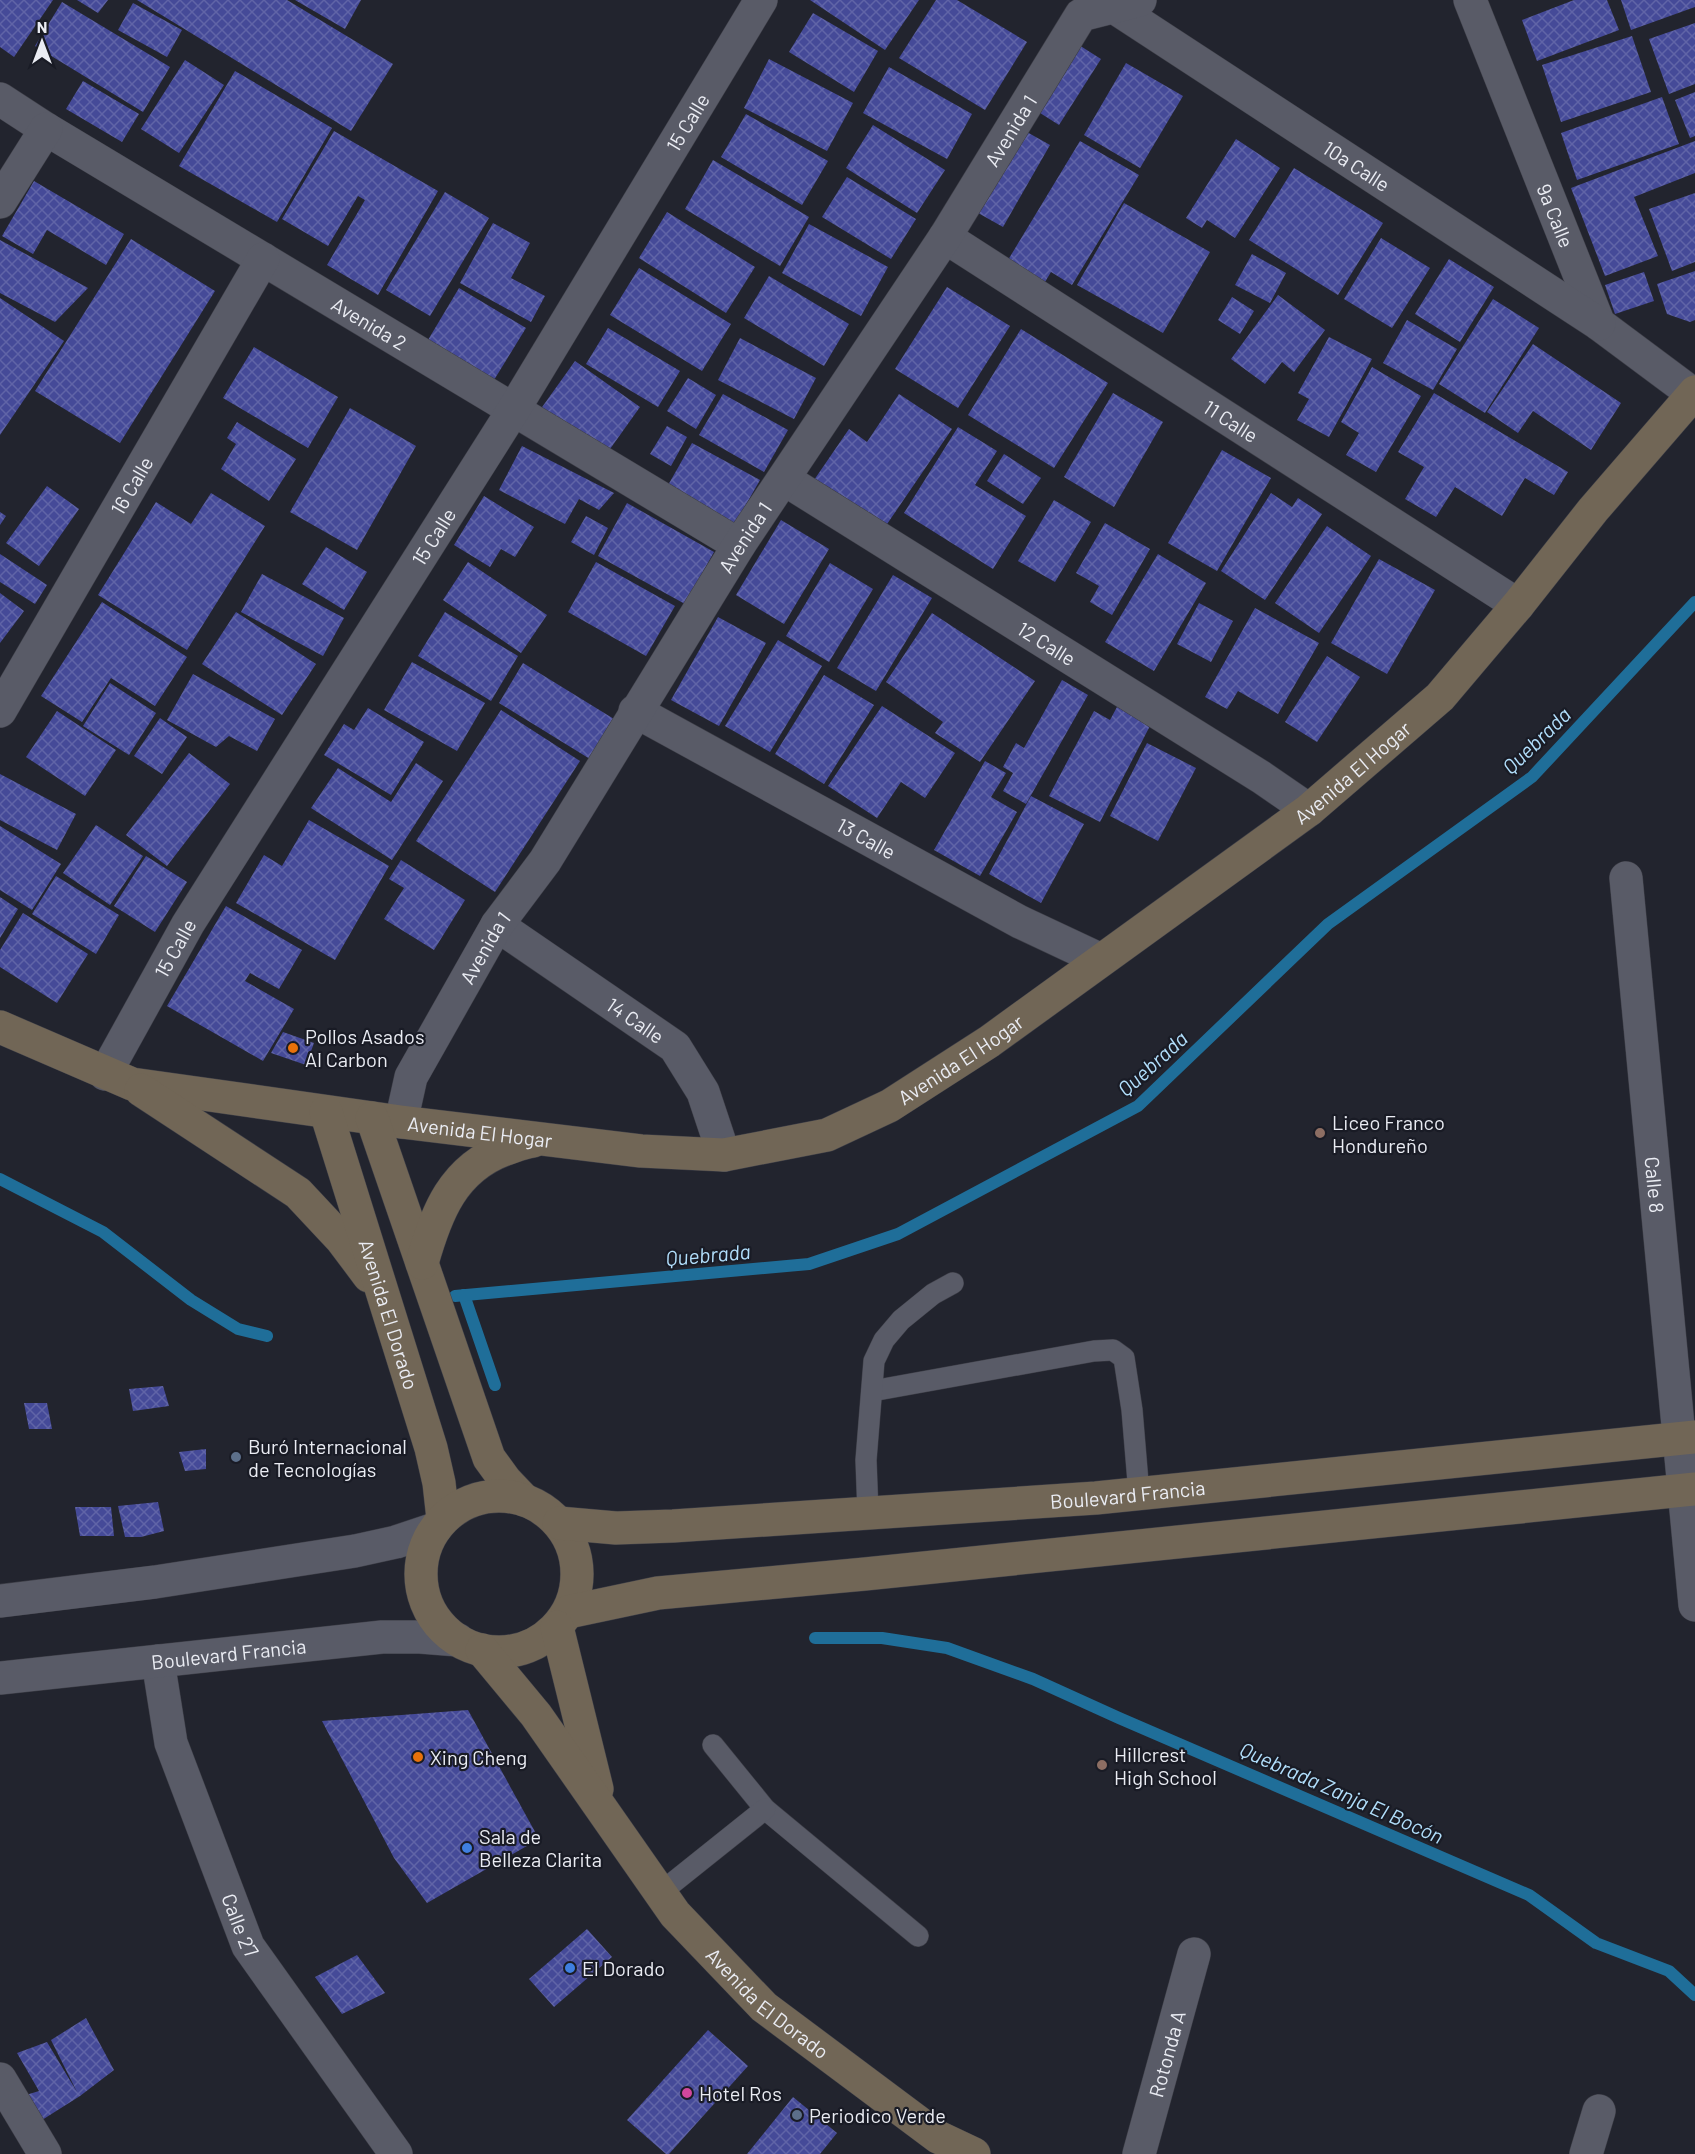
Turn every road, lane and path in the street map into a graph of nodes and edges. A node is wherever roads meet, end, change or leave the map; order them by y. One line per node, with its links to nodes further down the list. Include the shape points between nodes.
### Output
1 (761, 0): 11 (street, 15 Calle)
2 (1470, 0): 9 (street, 9a Calle)
3 (1127, 3): 7 (street, Avenida 1, via 1081,15); 9 (street, 10a Calle)
4 (0, 99): 5 (street, Avenida 2)
5 (46, 129): 6 (street); 8 (street, Avenida 2)
6 (0, 202)
7 (945, 237): 12 (street, Avenida 1); 14 (street, 11 Calle)
8 (263, 259): 11 (street, Avenida 2); 15 (street, 16 Calle)
9 (1599, 324): 10 (street)
10 (1694, 393): 14 (street, Avenida El Hogar)
11 (514, 409): 13 (street, Avenida 2); 22 (street, 15 Calle, via 189,924)
12 (784, 478): 13 (street, Avenida 1); 17 (street, 12 Calle)
13 (739, 545): 16 (street, Avenida 1)
14 (1518, 605): 17 (street, Avenida El Hogar, via 1440,697)
15 (0, 711)
16 (635, 711): 19 (street, Avenida 1, via 545,861); 20 (street, 13 Calle, via 1020,922)
17 (1309, 810): 20 (street, Avenida El Hogar)
18 (1626, 878): 31 (street, Calle 8)
19 (497, 925): 24 (street, Avenida 1); 26 (street, 14 Calle, via 675,1047 703,1092)
20 (1101, 960): 26 (street, Avenida El Hogar, via 990,1041 889,1106 827,1136)
21 (0, 1027): 22 (street, Avenida El Hogar)
22 (118, 1079): 23 (street, Avenida El Hogar); 29 (street, via 298,1193 342,1240)
23 (326, 1112): 24 (street, Avenida El Hogar); 29 (street, Avenida El Dorado)
24 (387, 1120): 25 (street, Avenida El Hogar); 27 (street)
25 (562, 1140): 26 (street, Avenida El Hogar, via 640,1151); 27 (street, via 528,1142 495,1153 467,1172 445,1198)
26 (724, 1155)
27 (422, 1263): 34 (street, via 489,1458)
28 (953, 1283): 30 (lane, via 901,1320 884,1340 874,1361)
29 (382, 1292): 37 (street, Avenida El Dorado, via 431,1448 439,1484)
30 (872, 1391): 33 (lane, via 1113,1350 1124,1358); 35 (lane, via 866,1460)
31 (1687, 1438): 32 (street, Calle 8); 33 (street, Boulevard Francia)
32 (1689, 1490): 39 (street, Calle 8); 40 (street, via 658,1593)
33 (1139, 1494): 35 (street, Boulevard Francia)
34 (524, 1500): 36 (street); 37 (street, via 481,1498 460,1506)
35 (868, 1513): 36 (street, Boulevard Francia, via 616,1528)
36 (559, 1522): 40 (street, via 572,1543 578,1566 576,1590)
37 (439, 1524): 38 (street, via 396,1542 355,1551); 41 (street, via 424,1551 420,1577 426,1602 439,1624)
38 (0, 1601)
39 (1695, 1605)
40 (562, 1619): 41 (street, via 541,1640 523,1648 502,1652); 45 (street, Avenida El Dorado)
41 (470, 1645): 42 (street, Boulevard Francia, via 420,1637 382,1637); 45 (street, Avenida El Dorado, via 536,1715)
42 (158, 1661): 43 (street, Boulevard Francia); 53 (street, Calle 27, via 171,1743 248,1946)
43 (0, 1678)
44 (713, 1745): 46 (lane)
45 (602, 1809): 47 (street, Avenida El Dorado)
46 (765, 1809): 47 (lane); 48 (lane)
47 (660, 1893): 54 (street, Avenida El Dorado, via 675,1914 764,2007 938,2137)
48 (918, 1936)
49 (1194, 1954): 55 (street, Rotonda A)
50 (0, 2079): 52 (street)
51 (1599, 2111): 56 (street)
52 (45, 2154)
53 (396, 2154)
54 (974, 2154)
55 (1139, 2154)
56 (1586, 2154)

